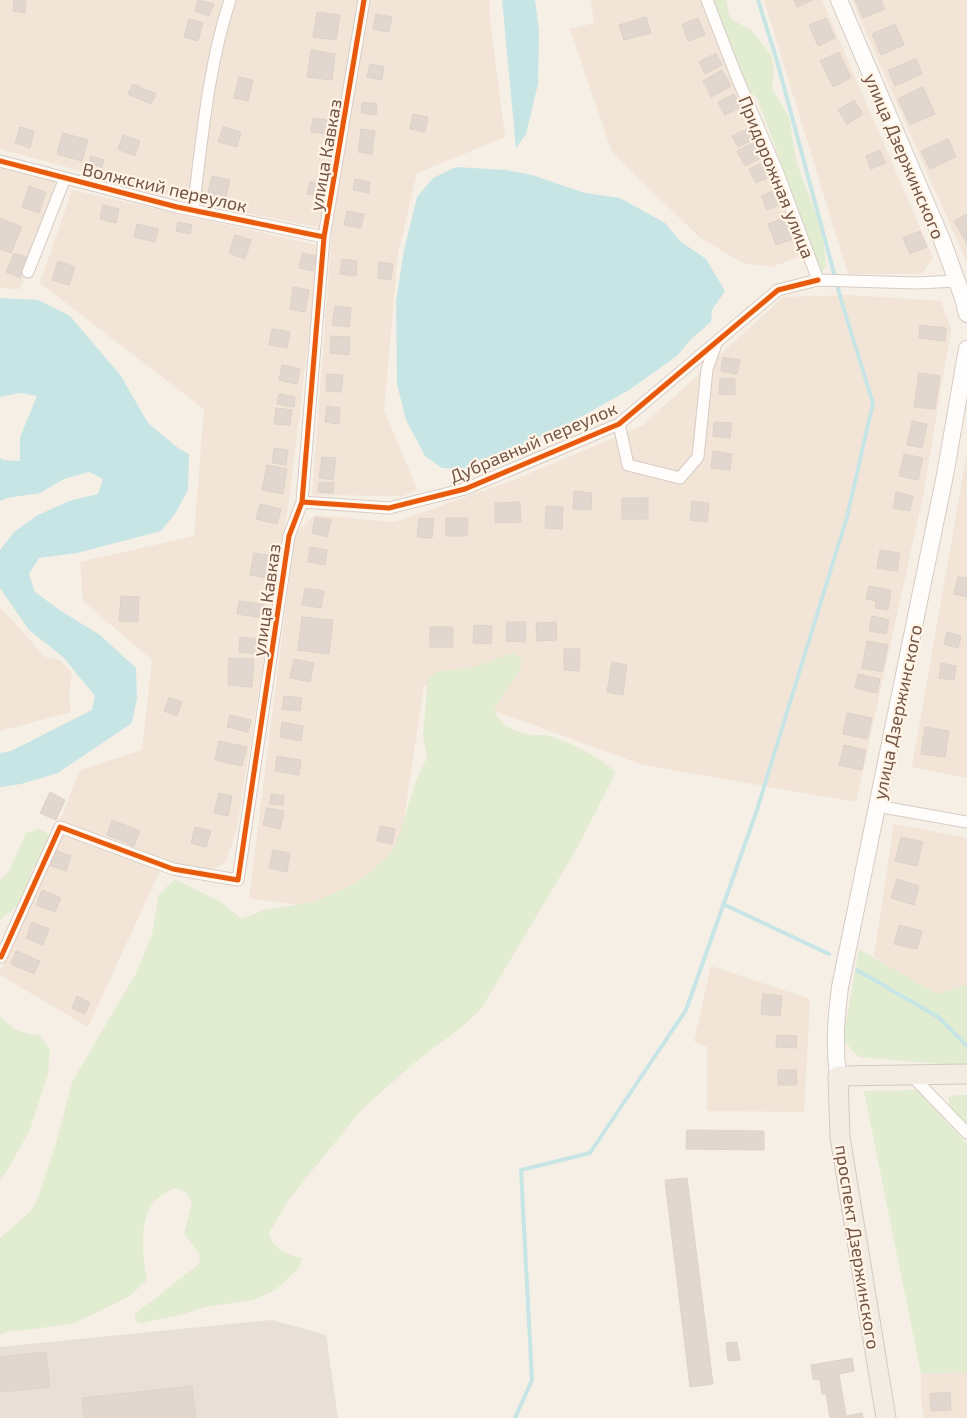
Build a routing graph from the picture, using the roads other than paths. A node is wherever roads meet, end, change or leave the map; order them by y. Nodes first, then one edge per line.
1 (230, 0) edge
2 (364, 0) edge
3 (707, 0) edge
4 (838, 0) edge
5 (0, 161) edge
6 (65, 178) junction
7 (193, 210) junction
8 (324, 237) junction
9 (28, 272) dead end
10 (818, 280) junction
11 (957, 281) junction
12 (965, 298) edge
13 (967, 314) edge
14 (716, 343) junction
15 (967, 349) edge
16 (620, 424) junction
17 (302, 502) junction
18 (877, 806) junction
19 (967, 822) edge
20 (0, 957) edge
21 (911, 1074) junction
22 (967, 1074) edge
23 (838, 1076) junction
24 (967, 1133) edge
25 (886, 1418) edge

1 - 7 street, Волжский переулок
2 - 8 street, улица Кавказ
3 - 10 street, Придорожная улица
4 - 11 main road, улица Дзержинского
5 - 6 street, Волжский переулок
6 - 7 street, Волжский переулок
6 - 9 street
7 - 8 street, Волжский переулок
8 - 17 street, улица Кавказ
10 - 11 street, Придорожная улица
10 - 14 street, Дубравный переулок
11 - 12 main road, улица Дзержинского
12 - 13 main road, улица Дзержинского
14 - 16 street, Дубравный переулок
14 - 16 street
15 - 18 main road, улица Дзержинского
16 - 17 street, Дубравный переулок
17 - 20 street, улица Кавказ
18 - 19 street
18 - 23 main road, улица Дзержинского
21 - 22 main road
21 - 23 main road
21 - 24 street
23 - 25 main road, проспект Дзержинского

